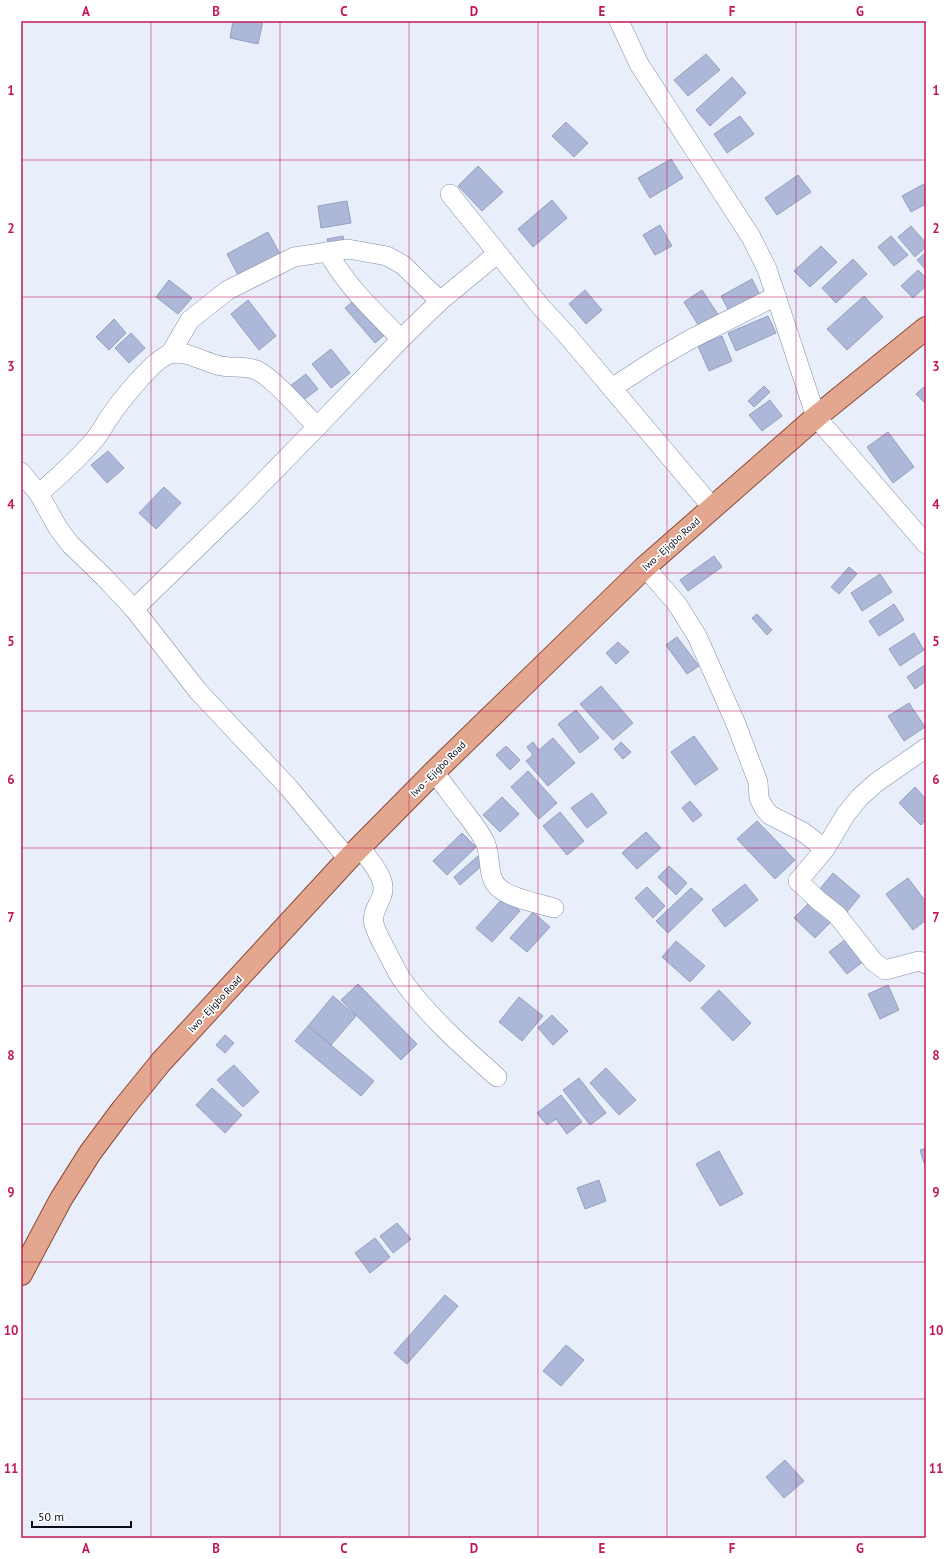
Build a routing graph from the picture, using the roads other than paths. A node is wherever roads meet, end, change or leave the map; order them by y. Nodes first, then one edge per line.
1 (619, 21) edge
2 (450, 194) dead end
3 (328, 252) junction
4 (497, 254) junction
5 (776, 296) junction
6 (440, 301) junction
7 (926, 328) edge
8 (401, 339) junction
9 (170, 354) junction
10 (612, 388) junction
11 (816, 417) junction
12 (317, 427) junction
13 (21, 472) edge
14 (39, 494) junction
15 (712, 507) junction
16 (926, 544) edge
17 (645, 567) junction
18 (134, 609) junction
19 (926, 748) edge
20 (434, 772) junction
21 (825, 849) junction
22 (354, 853) junction
23 (554, 908) dead end
24 (926, 964) edge
25 (497, 1077) dead end
26 (21, 1274) edge

1 - 5 street
2 - 4 street
3 - 6 street
3 - 8 street
3 - 9 street
4 - 6 street
4 - 10 street
5 - 10 street
5 - 11 street
6 - 8 street
7 - 11 main road, Iwo - Ejigbo Road
8 - 12 street
9 - 12 street
9 - 14 street
10 - 15 street
11 - 15 main road, Iwo - Ejigbo Road
11 - 16 street
12 - 18 street
13 - 14 street
14 - 18 street
15 - 17 main road, Iwo - Ejigbo Road
17 - 20 main road, Iwo - Ejigbo Road
17 - 21 street
18 - 22 street
19 - 21 street
20 - 22 main road, Iwo - Ejigbo Road
20 - 23 street
21 - 24 street
22 - 25 street
22 - 26 main road, Iwo - Ejigbo Road

